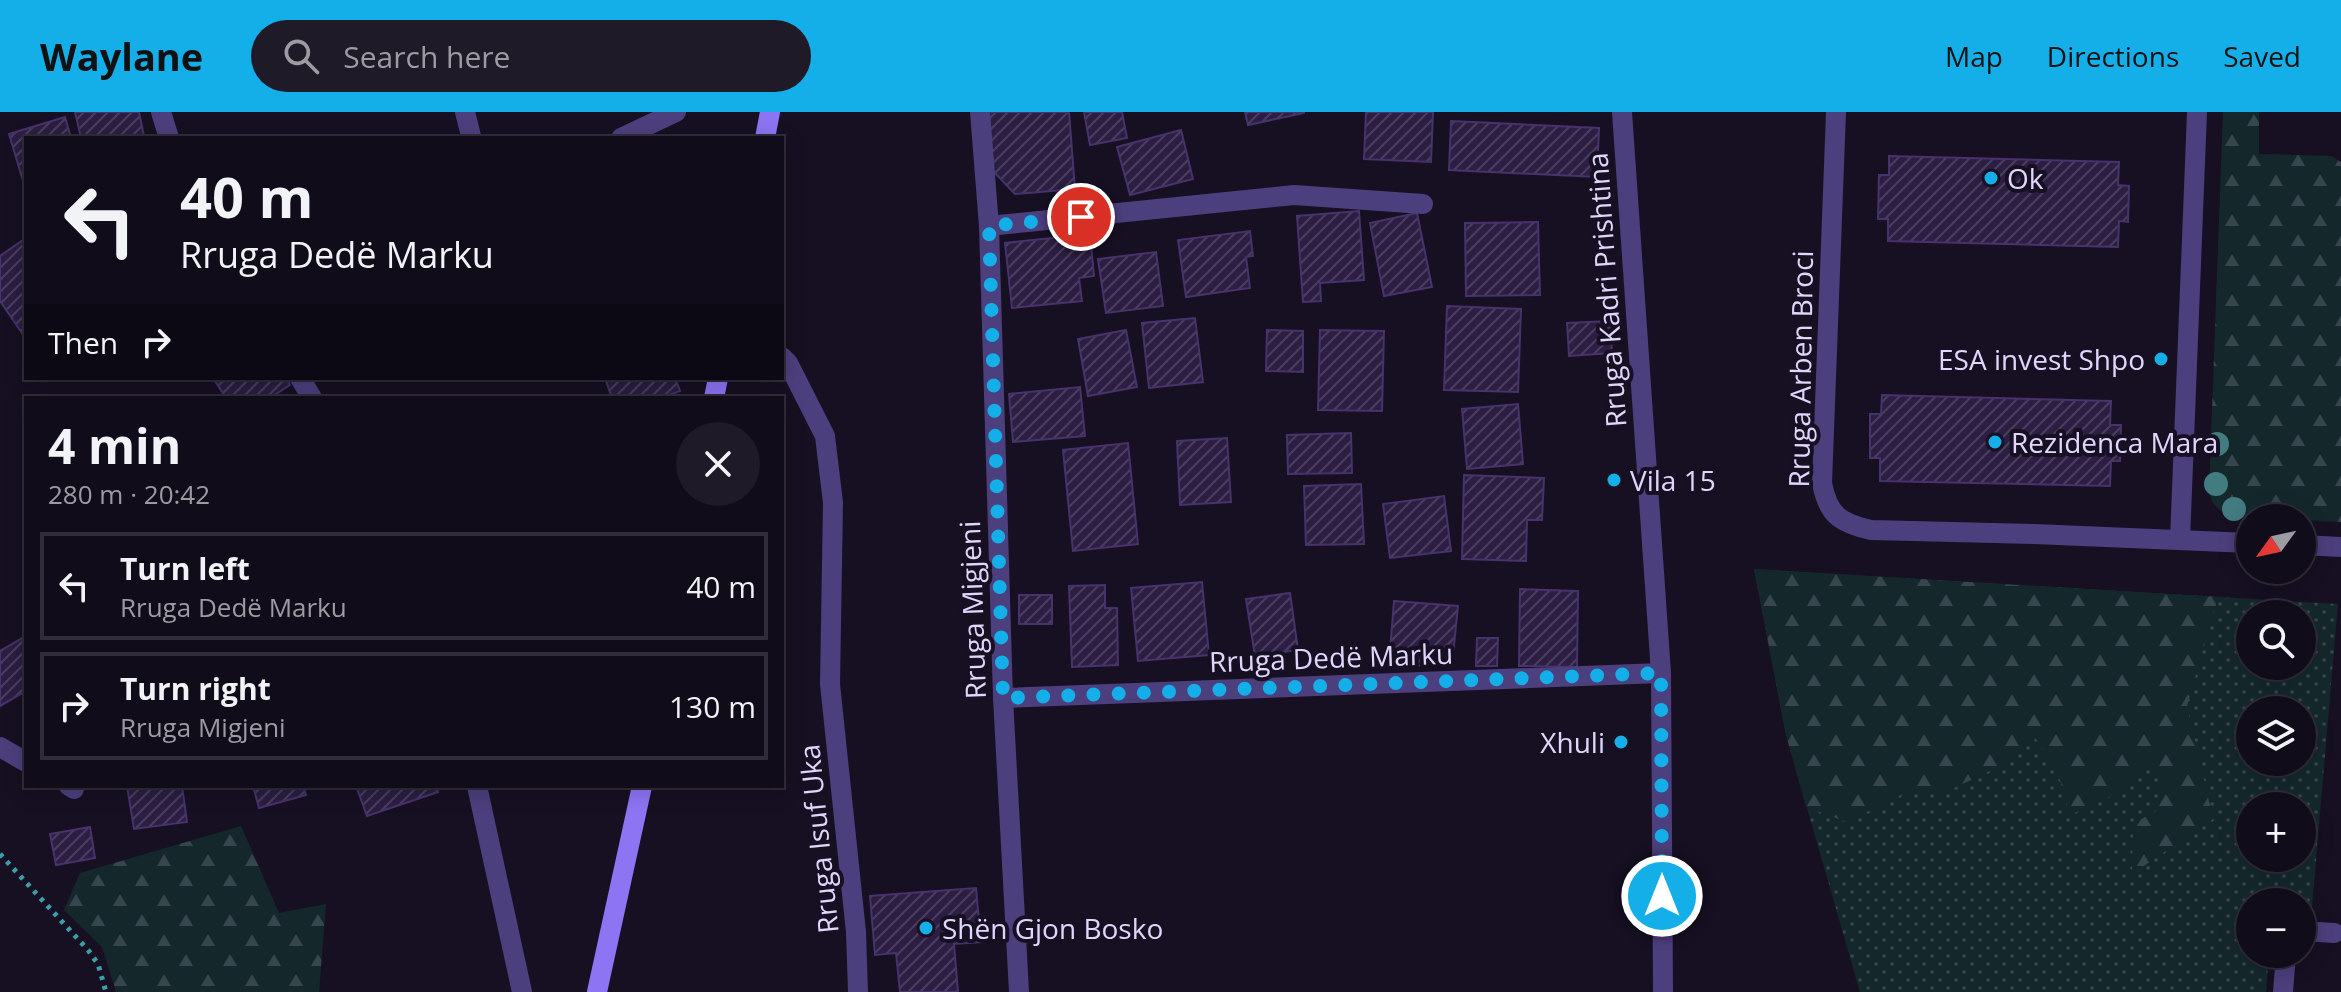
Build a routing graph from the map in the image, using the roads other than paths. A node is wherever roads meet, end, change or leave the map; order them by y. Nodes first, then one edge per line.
1 (161, 112) edge
2 (465, 112) edge
3 (676, 112) edge
4 (770, 112) edge
5 (980, 112) edge
6 (1622, 112) edge
7 (1836, 112) edge
8 (2197, 112) edge
9 (168, 136) edge
10 (471, 136) dead end
11 (625, 136) edge
12 (765, 136) edge
13 (1423, 204) dead end
14 (989, 226) junction
15 (784, 359) edge
16 (2180, 540) junction
17 (2236, 542) edge
18 (2316, 546) edge
19 (2341, 547) edge
20 (1661, 673) junction
21 (1003, 698) junction
22 (0, 747) edge
23 (24, 761) edge
24 (477, 788) edge
25 (642, 788) edge
26 (2316, 932) edge
27 (2334, 933) dead end
28 (2285, 968) edge
29 (522, 992) edge
30 (597, 992) edge
31 (858, 992) edge
32 (1019, 992) edge
33 (1663, 992) edge
34 (2283, 992) edge

1 - 9 street
2 - 10 street
3 - 11 street
4 - 12 main road
5 - 14 street, Rruga Migjeni
6 - 20 street, Rruga Kadri Prishtina
7 - 16 street, Rruga Arben Broci
8 - 16 street
13 - 14 street
14 - 21 street, Rruga Migjeni
15 - 31 street, Rruga Isuf Uka
16 - 17 street, Rruga Arben Broci
18 - 19 street
20 - 21 street, Rruga Dedë Marku
20 - 33 street, Rruga Kadri Prishtina
21 - 32 street, Rruga Migjeni
22 - 23 street
24 - 29 street
25 - 30 main road
26 - 27 street
28 - 34 street

